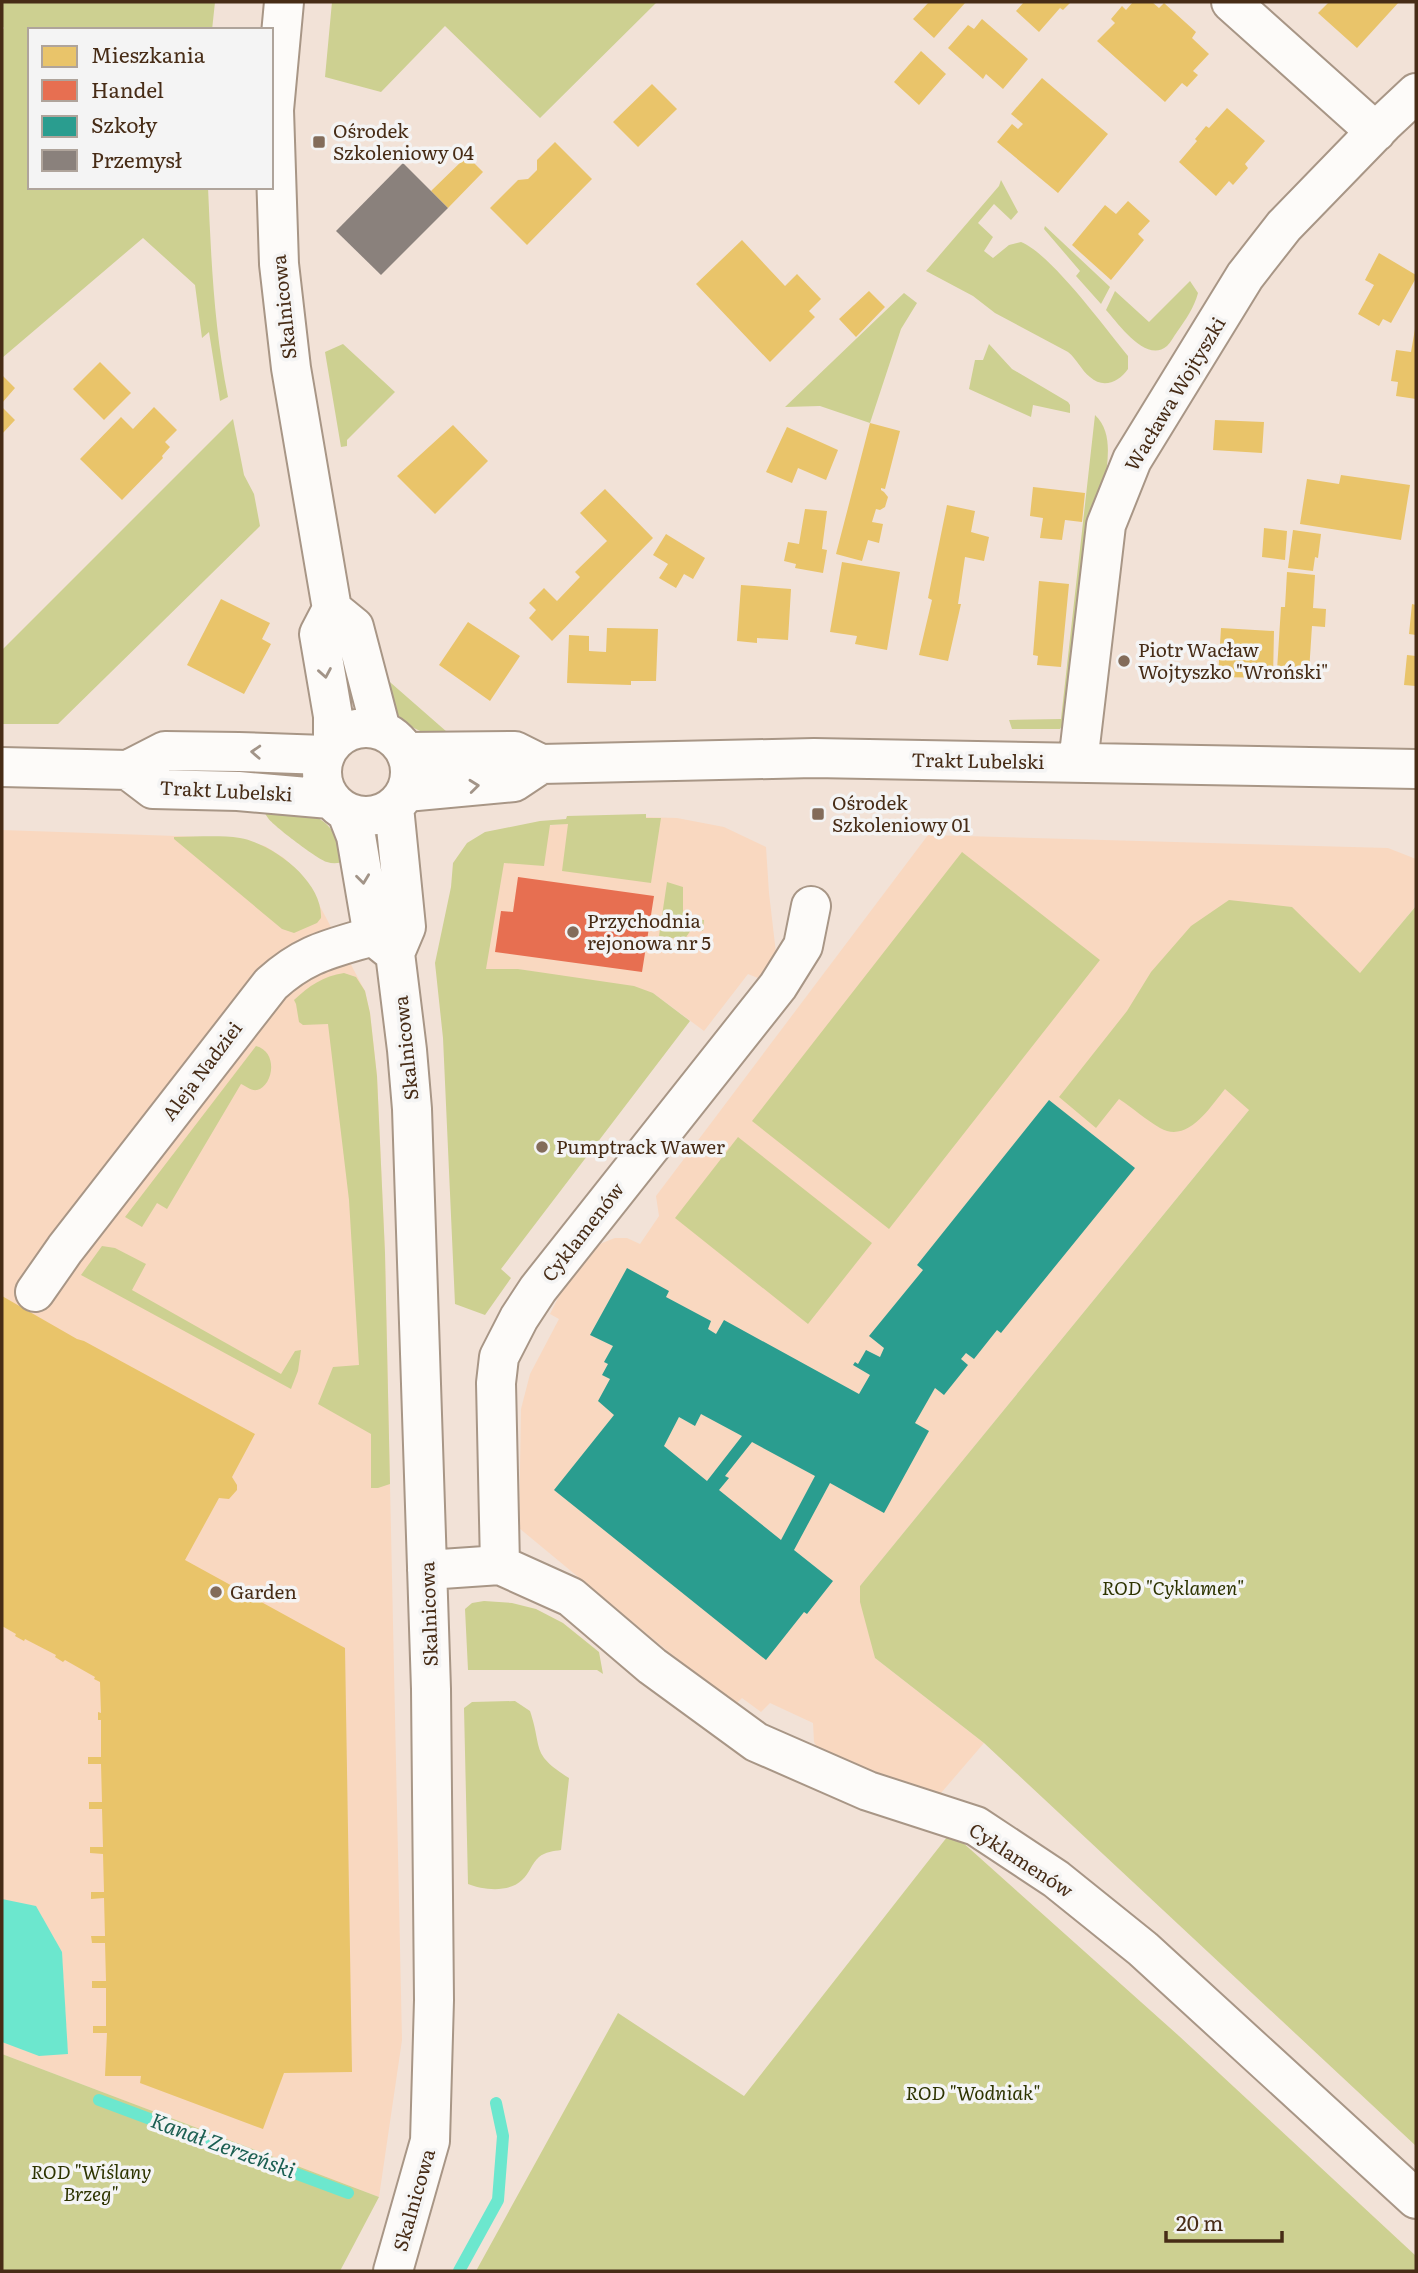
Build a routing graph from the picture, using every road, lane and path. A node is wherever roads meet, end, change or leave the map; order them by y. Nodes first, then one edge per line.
1 (284, 2) edge
2 (1231, 2) edge
3 (1416, 93) edge
4 (1376, 132) junction
5 (332, 609) junction
6 (394, 741) junction
7 (329, 749) junction
8 (1079, 763) junction
9 (541, 764) junction
10 (2, 767) edge
11 (1416, 769) edge
12 (128, 770) junction
13 (400, 799) junction
14 (339, 806) junction
15 (811, 906) dead end
16 (384, 945) junction
17 (35, 1292) dead end
18 (500, 1565) junction
19 (428, 1570) junction
20 (1416, 2199) edge
21 (393, 2271) edge

1 - 5 street, Skalnicowa
2 - 4 street
3 - 4 street, Wacława Wojtyszki
4 - 8 street, Wacława Wojtyszki
5 - 6 street
5 -> 7 street
6 - 7 street
6 - 9 street, Trakt Lubelski
6 - 13 street
7 -> 12 street, Trakt Lubelski
7 - 14 street
8 - 9 street, Trakt Lubelski
8 - 11 street, Trakt Lubelski
13 -> 9 street
10 - 12 street, Trakt Lubelski
12 - 14 street, Trakt Lubelski
13 - 14 street
13 - 16 street, Skalnicowa
14 -> 16 street, Skalnicowa
15 - 18 street, Cyklamenów
16 - 17 street, Aleja Nadziei
16 - 19 street, Skalnicowa
18 - 19 street, Cyklamenów
18 - 20 street, Cyklamenów
19 - 21 street, Skalnicowa

